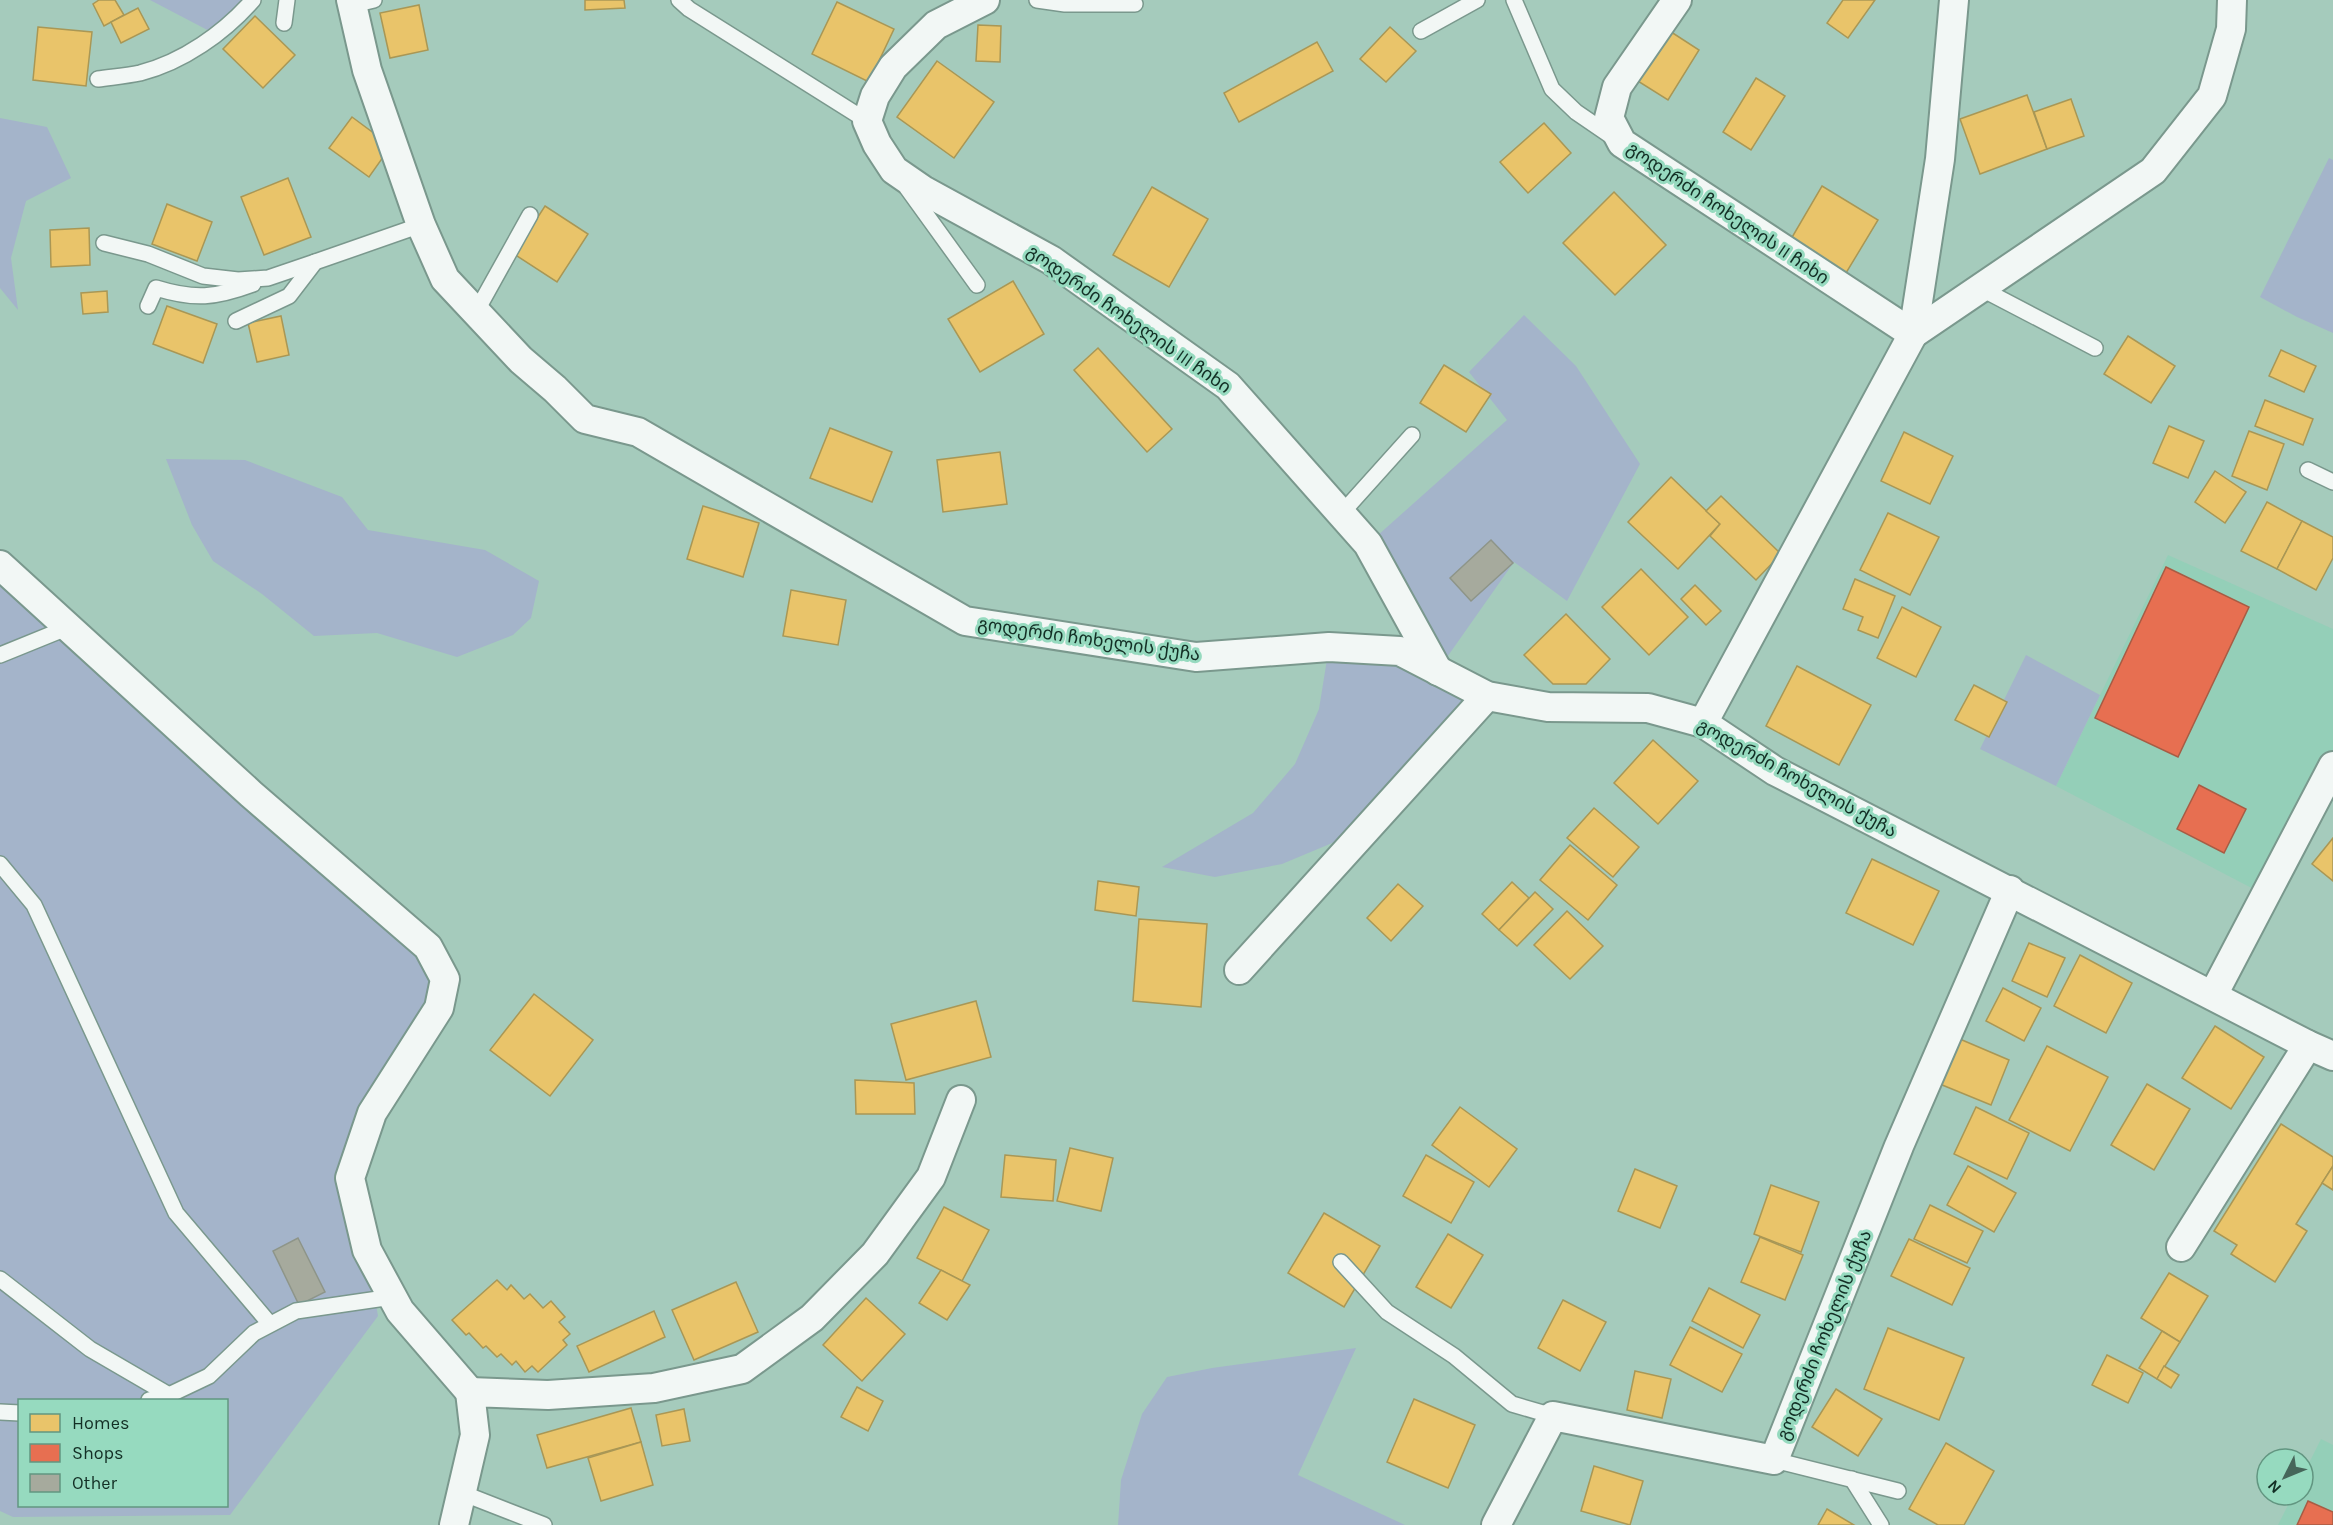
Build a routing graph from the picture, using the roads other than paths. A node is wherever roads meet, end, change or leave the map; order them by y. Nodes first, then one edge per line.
1 (253, 0) edge
2 (287, 0) edge
3 (679, 0) edge
4 (985, 0) edge
5 (1036, 0) edge
6 (1477, 0) edge
7 (1514, 0) edge
8 (1677, 0) edge
9 (1954, 0) edge
10 (2232, 0) edge
11 (360, 2) edge
12 (1135, 4) dead end
13 (284, 23) dead end
14 (1421, 31) dead end
15 (98, 79) dead end
16 (867, 121) junction
17 (1622, 143) junction
18 (894, 170) junction
19 (530, 215) dead end
20 (421, 225) junction
21 (104, 243) dead end
22 (315, 262) junction
23 (268, 279) junction
24 (977, 285) dead end
25 (1980, 288) junction
26 (148, 306) dead end
27 (476, 312) junction
28 (236, 321) dead end
29 (1912, 334) junction
30 (2095, 348) dead end
31 (1412, 435) dead end
32 (2308, 470) dead end
33 (2333, 482) edge
34 (1341, 514) junction
35 (0, 565) edge
36 (69, 627) junction
37 (0, 655) edge
38 (1438, 671) junction
39 (1487, 696) junction
40 (1703, 723) junction
41 (2333, 766) edge
42 (0, 864) edge
43 (2010, 890) junction
44 (1239, 970) dead end
45 (2213, 995) junction
46 (2321, 1050) edge
47 (960, 1100) dead end
48 (2181, 1247) dead end
49 (1341, 1262) dead end
50 (0, 1279) edge
51 (392, 1297) junction
52 (270, 1324) junction
53 (470, 1392) junction
54 (169, 1395) junction
55 (155, 1399) edge
56 (0, 1412) edge
57 (18, 1413) edge
58 (1553, 1416) junction
59 (1774, 1460) junction
60 (1852, 1479) junction
61 (1898, 1491) dead end
62 (462, 1493) junction
63 (454, 1525) edge
64 (544, 1525) edge
65 (1496, 1525) edge
66 (1881, 1525) edge

1 - 15 lane
2 - 13 lane
3 - 16 lane
4 - 16 street
5 - 12 lane
6 - 14 lane
7 - 17 lane
8 - 17 street, გოდერძი ჩოხელის II ჩიხი
9 - 29 street
10 - 25 street
11 - 20 street, გოდერძი ჩოხელის ქუჩა
16 - 18 street, გოდერძი ჩოხელის III ჩიხი
17 - 29 street, გოდერძი ჩოხელის II ჩიხი
18 - 24 lane
18 - 34 street, გოდერძი ჩოხელის III ჩიხი
19 - 27 lane
20 - 22 lane
20 - 27 street, გოდერძი ჩოხელის ქუჩა
21 - 23 lane
22 - 23 lane
22 - 28 lane
23 - 26 lane
25 - 29 street
25 - 30 lane
27 - 38 street, გოდერძი ჩოხელის ქუჩა
29 - 40 street
31 - 34 lane
32 - 33 lane
34 - 38 street, გოდერძი ჩოხელის III ჩიხი
35 - 36 street
36 - 37 lane
36 - 51 street
38 - 39 street, გოდერძი ჩოხელის ქუჩა
39 - 40 street, გოდერძი ჩოხელის ქუჩა
39 - 44 street
40 - 43 street, გოდერძი ჩოხელის ქუჩა
41 - 45 street
42 - 52 lane
43 - 45 street, გოდერძი ჩოხელის ქუჩა
43 - 59 street, გოდერძი ჩოხელის ქუჩა
45 - 46 street, გოდერძი ჩოხელის ქუჩა
46 - 48 street
47 - 53 street
49 - 58 lane
50 - 54 lane
51 - 52 lane
51 - 53 street
52 - 54 lane
53 - 62 street
54 - 55 lane
56 - 57 lane
58 - 59 street, გოდერძი ჩოხელის ქუჩა
58 - 65 street
59 - 60 lane
60 - 61 lane
60 - 66 lane
62 - 63 street
62 - 64 lane

